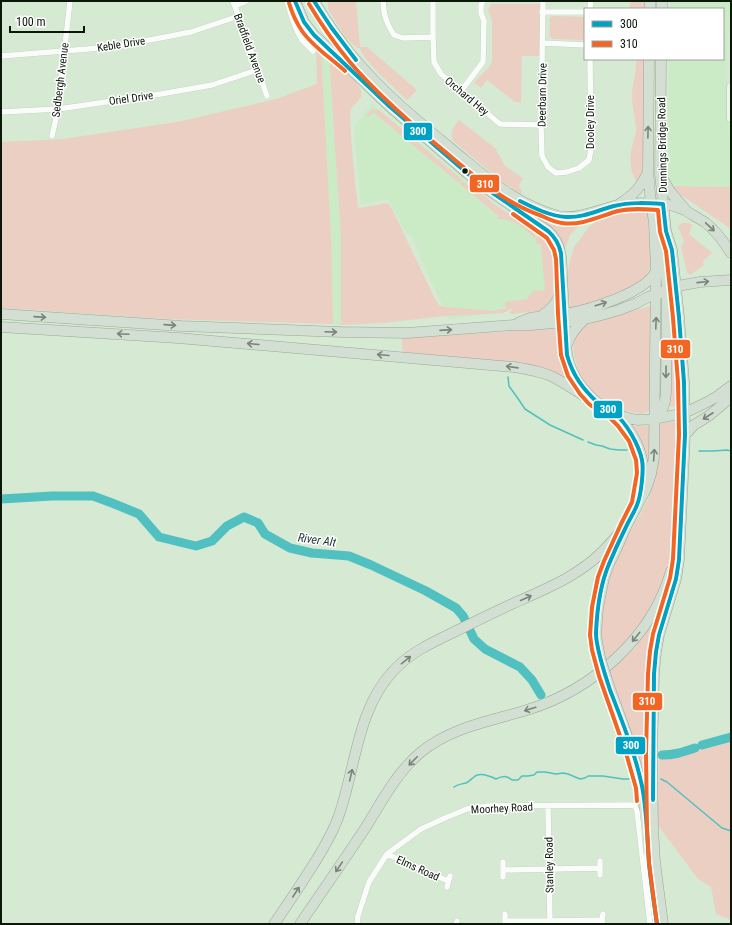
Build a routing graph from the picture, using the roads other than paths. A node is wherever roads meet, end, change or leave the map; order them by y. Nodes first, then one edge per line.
1 (70, 1) edge
2 (246, 1) edge
3 (287, 1) edge
4 (295, 1) edge
5 (314, 1) edge
6 (383, 1) edge
7 (434, 1) edge
8 (483, 1) edge
9 (543, 1) edge
10 (234, 3) edge
11 (542, 12) junction
12 (584, 12) edge
13 (239, 16) junction
14 (433, 37) junction
15 (543, 43) junction
16 (584, 45) edge
17 (64, 51) junction
18 (313, 51) dead end
19 (1, 56) edge
20 (590, 60) edge
21 (649, 60) edge
22 (661, 60) edge
23 (257, 70) junction
24 (731, 87) edge
25 (461, 91) junction
26 (268, 96) dead end
27 (58, 109) junction
28 (1, 112) edge
29 (731, 118) edge
30 (541, 125) junction
31 (52, 136) dead end
32 (648, 171) junction
33 (567, 172) joint
34 (660, 174) junction
35 (651, 204) junction
36 (663, 204) junction
37 (615, 206) junction
38 (688, 212) junction
39 (731, 253) edge
40 (656, 268) junction
41 (731, 280) edge
42 (562, 286) junction
43 (672, 289) junction
44 (656, 299) junction
45 (667, 306) junction
46 (1, 314) edge
47 (539, 317) junction
48 (679, 317) junction
49 (564, 318) junction
50 (585, 319) junction
51 (514, 325) junction
52 (1, 327) edge
53 (566, 346) junction
54 (731, 386) edge
55 (731, 397) edge
56 (600, 405) junction
57 (659, 406) junction
58 (684, 412) junction
59 (614, 413) junction
60 (654, 418) junction
61 (685, 435) junction
62 (638, 504) junction
63 (626, 527) junction
64 (680, 545) junction
65 (548, 806) junction
66 (387, 854) junction
67 (503, 862) dead end
68 (549, 869) junction
69 (504, 870) junction
70 (600, 875) dead end
71 (503, 878) dead end
72 (448, 881) dead end
73 (505, 914) dead end
74 (603, 914) dead end
75 (505, 922) edge
76 (602, 922) edge
77 (550, 923) edge
78 (274, 924) edge
79 (300, 924) edge
80 (357, 924) edge
81 (650, 924) edge
82 (657, 924) edge
83 (663, 924) edge

1 - 17 street, Sedbergh Avenue
2 - 10 street
3 - 18 street
4 - 42 highway
5 - 37 highway
6 - 14 street
7 - 14 street, Orchard Hey
8 - 25 street
9 - 11 street, Deerbarn Drive
10 - 13 street, Bradfield Avenue
11 - 12 street
11 - 15 street, Deerbarn Drive
13 - 17 street, Keble Drive
13 - 23 street, Bradfield Avenue
14 - 25 street, Orchard Hey
15 - 16 street
15 - 30 street, Deerbarn Drive
17 - 19 street, Keble Drive
17 - 27 street, Sedbergh Avenue
20 - 33 street, Dooley Drive
32 -> 21 highway, Dunnings Bridge Road
22 - 34 highway, Dunnings Bridge Road
23 - 26 street, Bradfield Avenue
23 - 27 street, Oriel Drive
24 - 29 main road
25 - 30 street, Orchard Hey
27 - 28 street, Oriel Drive
27 - 31 street, Sedbergh Avenue
30 - 33 street, Deerbarn Drive
32 - 35 highway, Dunnings Bridge Road
32 - 37 highway
34 - 36 highway, Dunnings Bridge Road
34 - 38 highway
35 - 36 highway
35 - 37 highway
35 - 40 highway, Dunnings Bridge Road
36 - 38 highway
36 - 43 highway, Dunnings Bridge Road
38 -> 39 highway
40 - 44 highway, Dunnings Bridge Road
49 -> 40 highway
43 -> 41 highway
42 - 47 highway
42 - 49 highway
43 - 44 highway
43 - 45 highway
43 - 48 highway
44 - 45 highway
44 - 50 highway
57 -> 44 highway, Dunnings Bridge Road
45 - 48 highway
45 -> 57 highway
46 -> 51 highway
47 - 49 highway
47 - 51 highway
48 - 58 highway
49 - 50 highway
49 - 51 highway
49 - 53 highway
50 - 53 highway
56 -> 52 highway
53 - 56 highway
54 - 58 highway
55 -> 61 highway
56 - 59 highway
57 - 58 highway
57 - 60 highway
58 - 60 highway
58 - 61 highway
59 - 60 highway
59 - 62 highway
62 -> 60 highway
61 - 64 highway
62 - 63 highway
78 -> 63 highway
63 - 82 highway, bridge
64 -> 79 highway
64 - 83 highway
65 - 66 street, Moorhey Road
65 - 68 street, Stanley Road
65 - 81 street, Moorhey Road
66 - 72 street, Elms Road
66 - 80 street, Moorhey Road
67 - 69 street
68 - 69 street
68 - 70 street
68 - 77 street, Stanley Road
69 - 71 street
73 - 75 street
74 - 76 street
75 - 77 street
76 - 77 street

